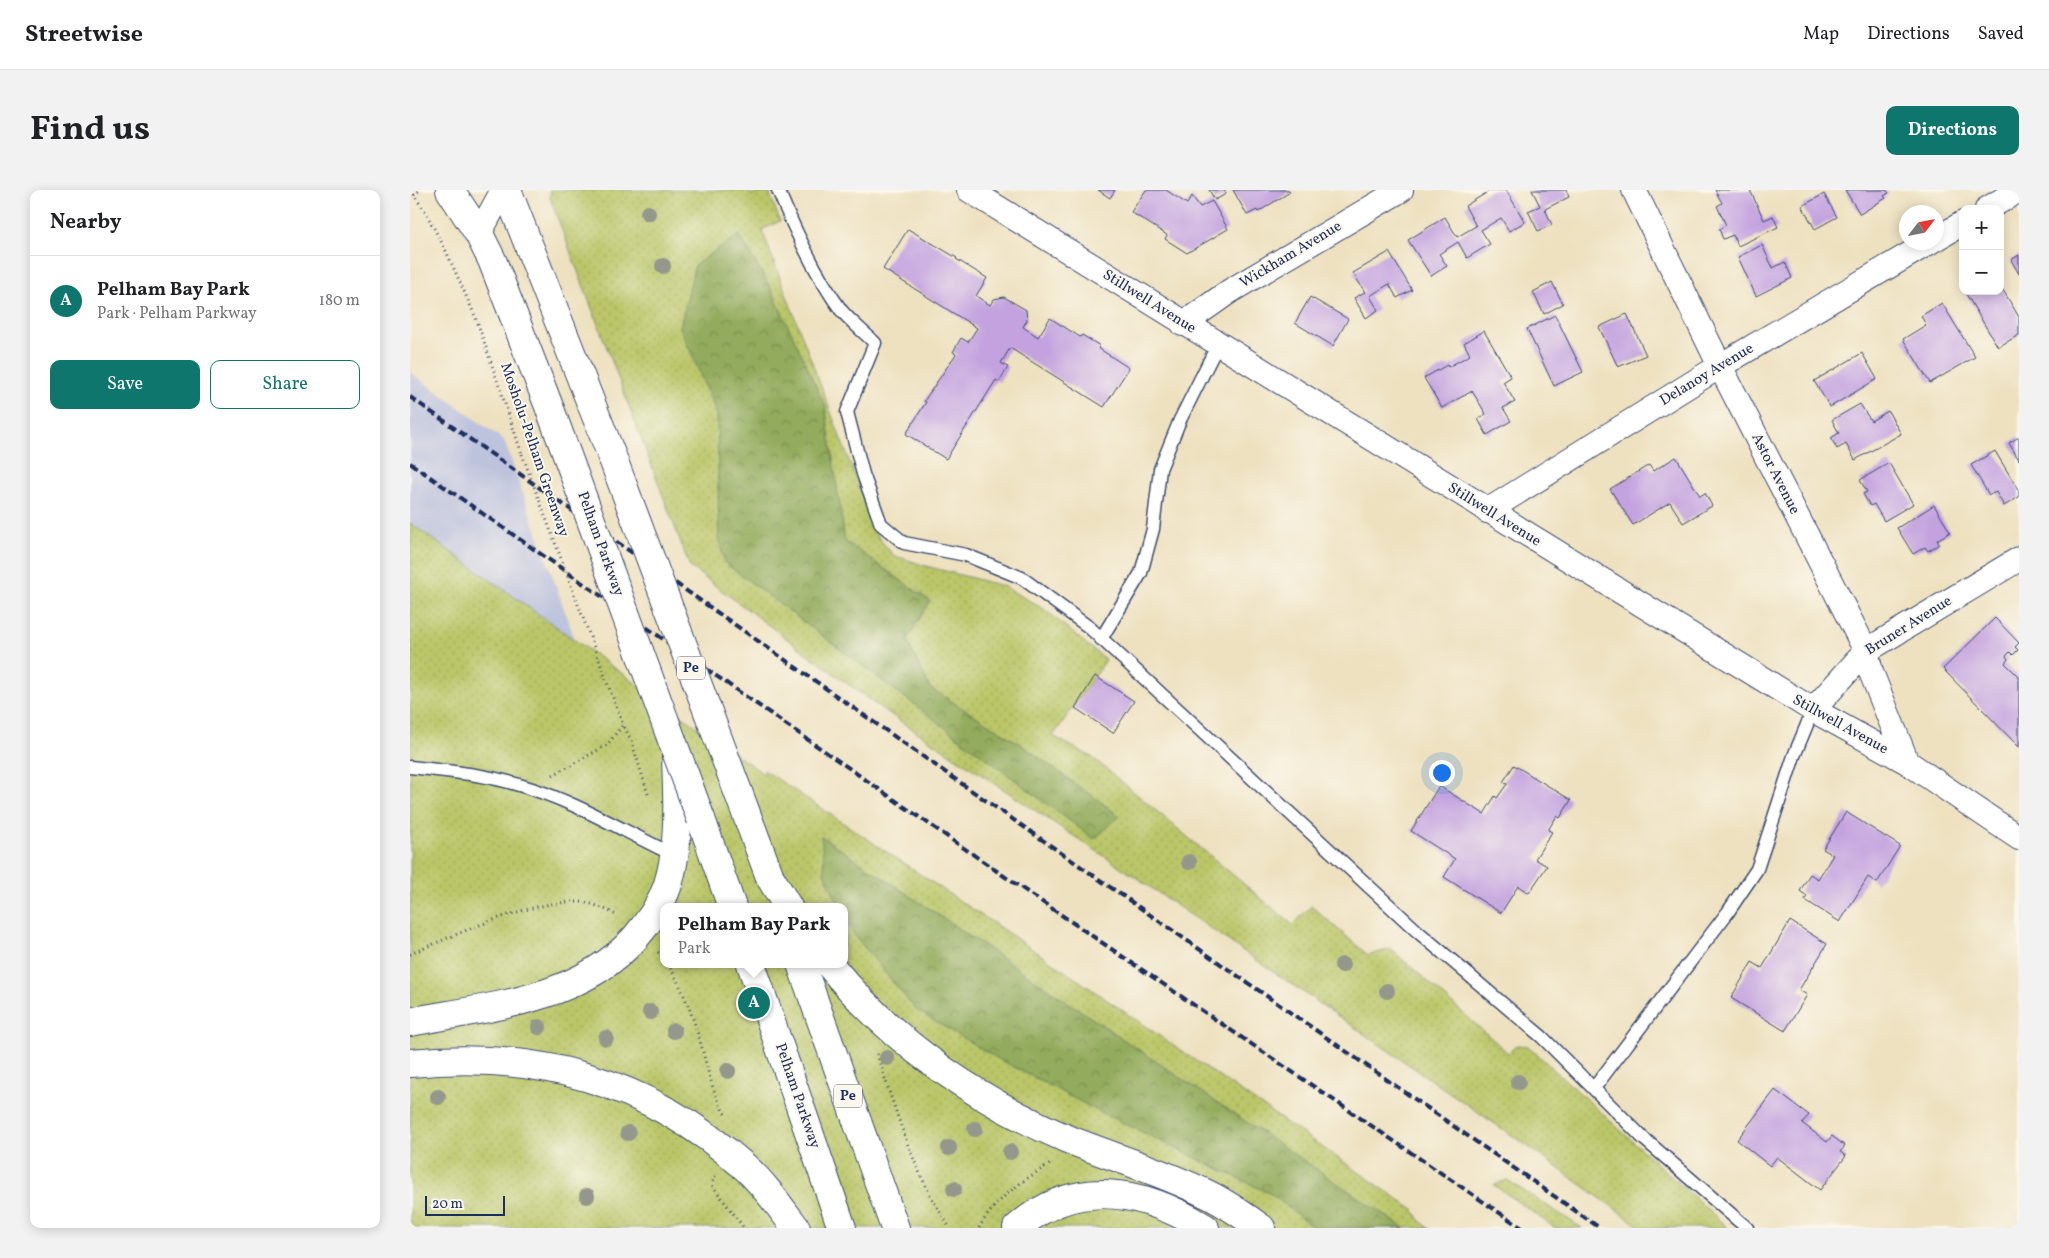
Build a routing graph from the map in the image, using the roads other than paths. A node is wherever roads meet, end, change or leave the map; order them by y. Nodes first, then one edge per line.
1 (450, 190) edge
2 (503, 190) edge
3 (507, 190) edge
4 (778, 190) edge
5 (970, 190) edge
6 (1401, 190) edge
7 (1634, 190) edge
8 (2019, 190) edge
9 (1994, 205) edge
10 (1959, 225) edge
11 (479, 234) junction
12 (1944, 234) edge
13 (1916, 250) edge
14 (1183, 324) junction
15 (1218, 344) junction
16 (1720, 366) junction
17 (1487, 511) junction
18 (2019, 559) edge
19 (1101, 639) junction
20 (1866, 650) junction
21 (1813, 710) junction
22 (676, 750) junction
23 (1907, 762) junction
24 (410, 766) edge
25 (2019, 838) edge
26 (676, 843) junction
27 (770, 877) junction
28 (731, 903) edge
29 (780, 903) edge
30 (786, 903) edge
31 (752, 968) edge
32 (802, 968) edge
33 (831, 968) edge
34 (410, 1022) edge
35 (410, 1063) edge
36 (1594, 1088) junction
37 (796, 1228) edge
38 (842, 1228) edge
39 (896, 1228) edge
40 (1017, 1228) edge
41 (1205, 1228) edge
42 (1262, 1228) edge
43 (1746, 1228) edge

1 - 11 main road, Pelham Parkway
2 - 11 street
3 - 27 main road, Pe, bridge
4 - 19 lane
5 - 14 street, Stillwell Avenue
6 - 14 street, Wickham Avenue
7 - 16 street, Astor Avenue
8 - 9 street
10 - 12 street
11 - 22 main road, Pelham Parkway, bridge
13 - 16 street, Delanoy Avenue
14 - 15 street, Stillwell Avenue
15 - 17 street, Stillwell Avenue
15 - 19 lane
16 - 17 street, Delanoy Avenue
16 - 20 street, Astor Avenue
17 - 21 street, Stillwell Avenue
18 - 20 street, Bruner Avenue
19 - 36 lane
20 - 21 street, Bruner Avenue
20 - 23 street, Astor Avenue
21 - 23 street, Stillwell Avenue
21 - 36 lane
22 - 26 main road
22 - 28 main road, Pelham Parkway, bridge
23 - 25 street, Stillwell Avenue
24 - 26 lane
26 - 34 main road
27 - 29 main road, Pe
27 - 30 main road
31 - 38 main road, Pelham Parkway
32 - 39 main road, Pe
33 - 42 main road
35 - 37 main road
36 - 43 lane
40 - 41 main road

